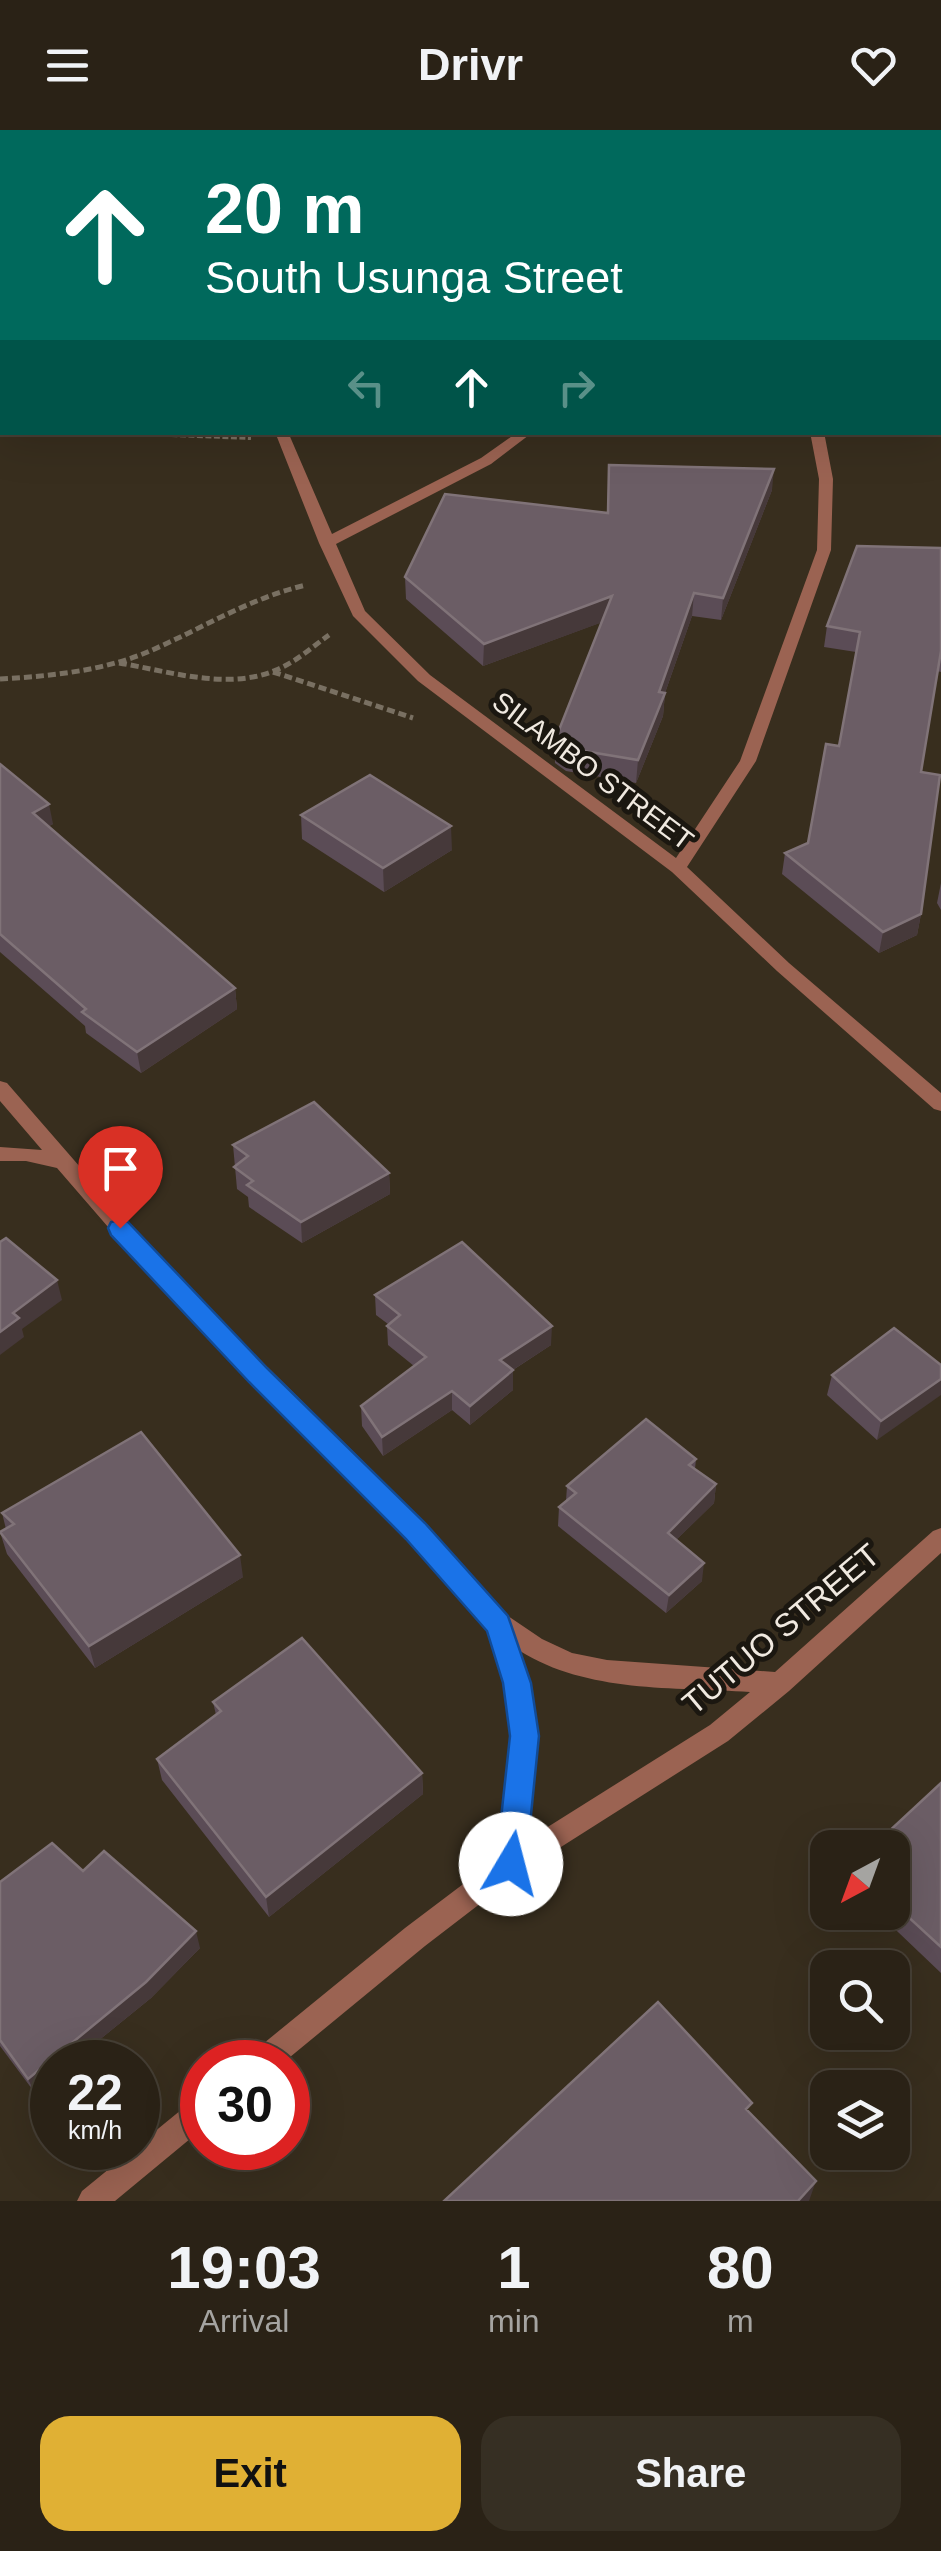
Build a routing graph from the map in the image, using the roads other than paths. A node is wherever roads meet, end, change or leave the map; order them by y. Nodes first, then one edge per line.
1 (282, 435) edge
2 (524, 435) edge
3 (818, 435) edge
4 (326, 543) junction
5 (678, 868) junction
6 (0, 1088) edge
7 (941, 1104) edge
8 (0, 1154) edge
9 (60, 1161) junction
10 (941, 1538) edge
11 (499, 1624) junction
12 (780, 1683) junction
13 (511, 1864) junction
14 (290, 2040) edge
15 (180, 2130) edge
16 (92, 2201) edge

1 - 4 street, SILAMBO STREET
2 - 4 street
3 - 5 street
4 - 5 street, SILAMBO STREET
5 - 7 street, SILAMBO STREET
6 - 9 street
8 - 9 street
9 - 11 street
10 - 12 street, TUTUO STREET
11 - 12 street
11 - 13 street
12 - 13 street, TUTUO STREET
13 - 14 street, TUTUO STREET
15 - 16 street

